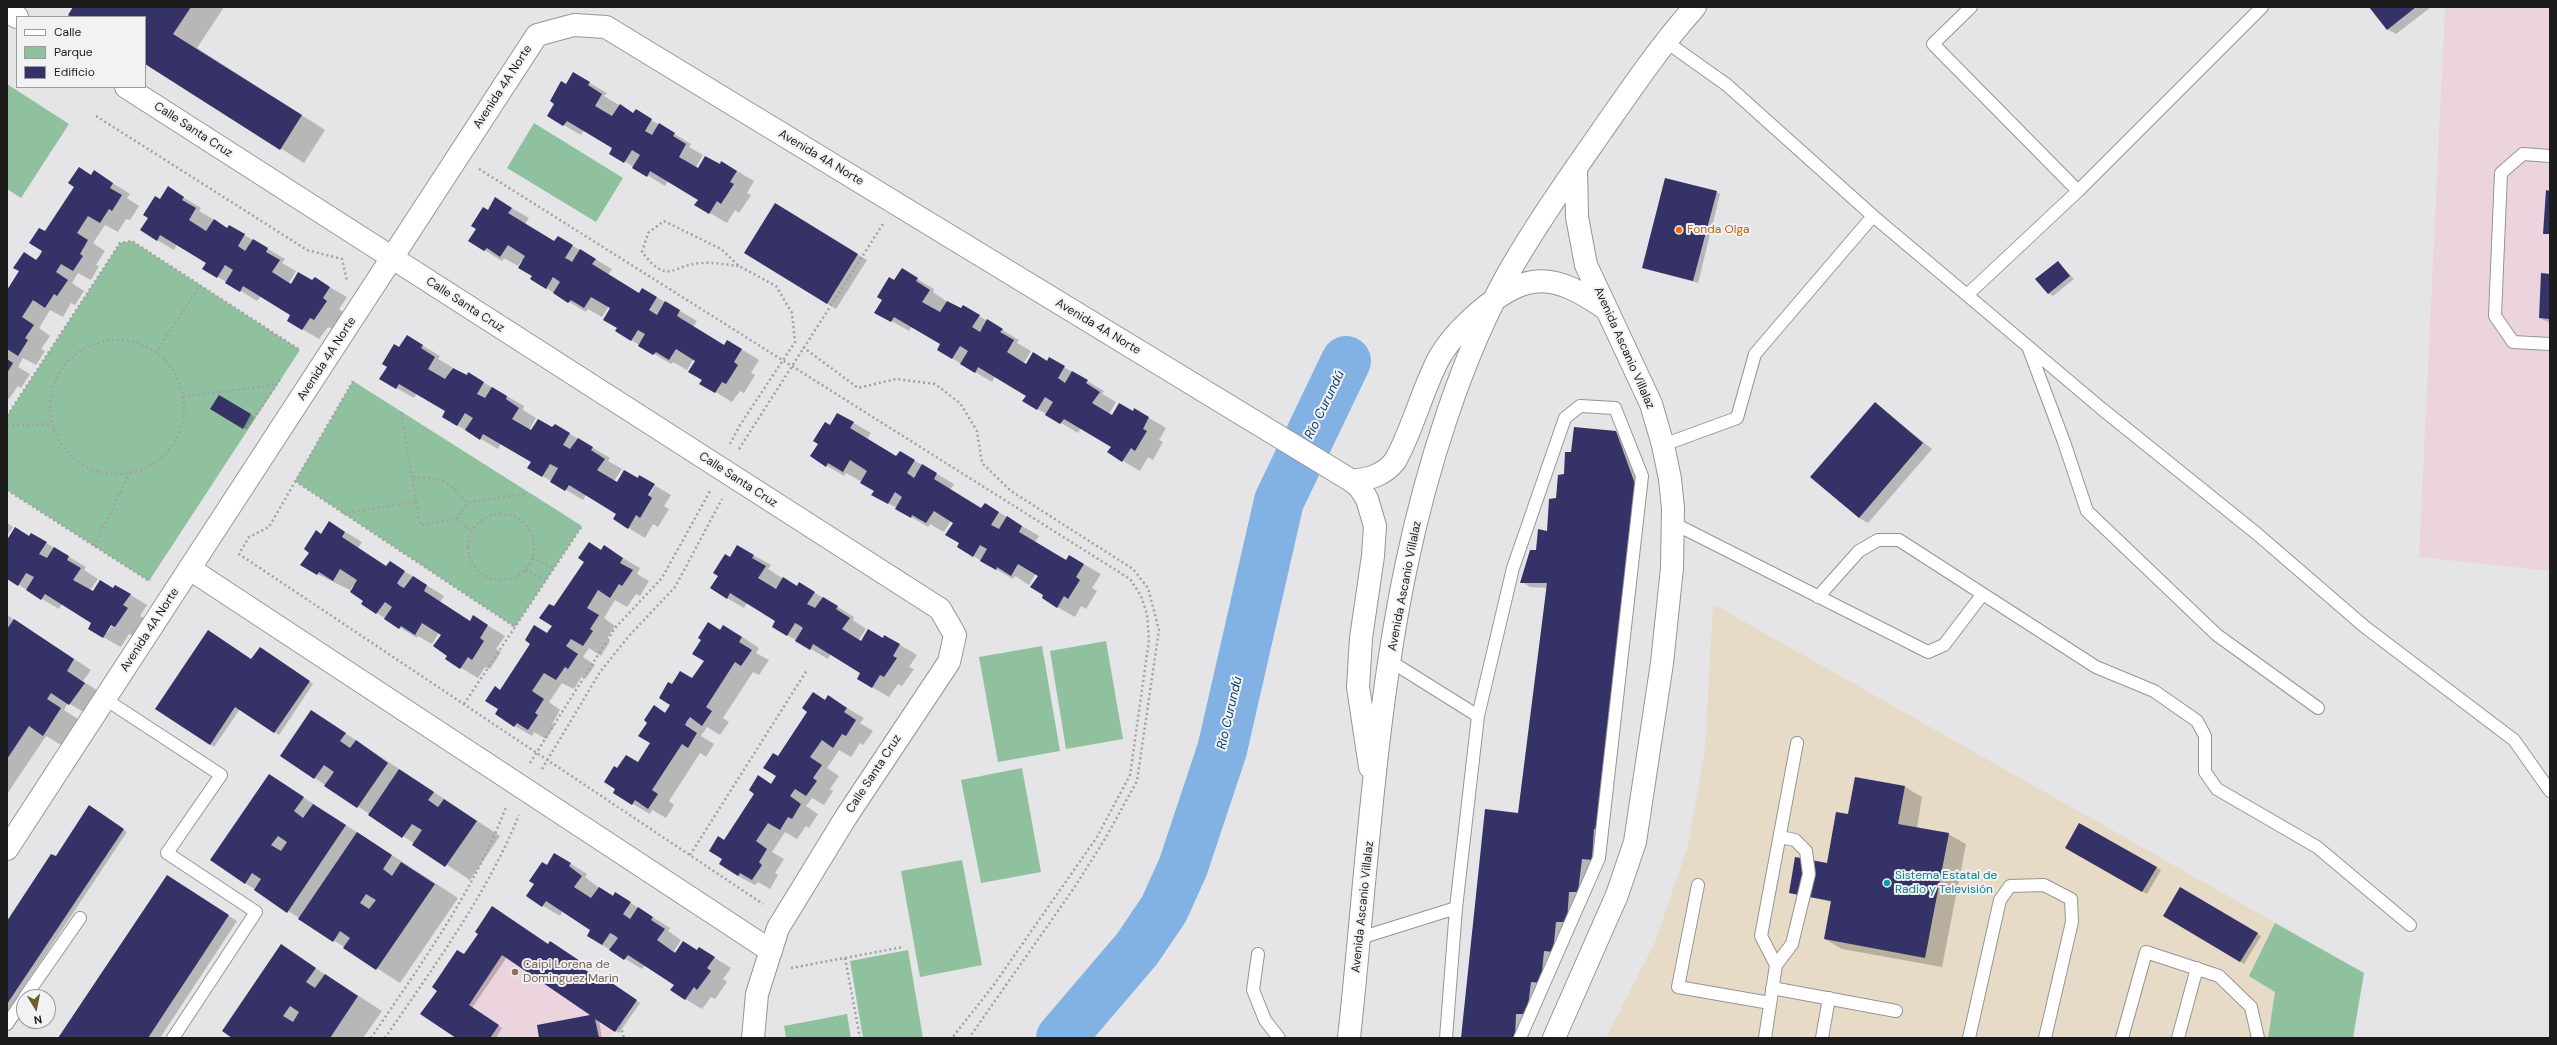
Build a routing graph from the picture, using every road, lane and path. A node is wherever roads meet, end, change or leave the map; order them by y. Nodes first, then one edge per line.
1 (1695, 7) edge
2 (1971, 7) edge
3 (2262, 7) edge
4 (7, 11) edge
5 (16, 16) edge
6 (1665, 41) junction
7 (128, 88) edge
8 (96, 116) dead end
9 (459, 156) junction
10 (2550, 156) edge
11 (1576, 168) junction
12 (2078, 191) junction
13 (897, 204) junction
14 (1873, 216) junction
15 (392, 258) junction
16 (740, 266) junction
17 (200, 285) junction
18 (348, 289) dead end
19 (1967, 295) junction
20 (1496, 298) junction
21 (1606, 309) junction
22 (2550, 344) edge
23 (305, 346) dead end
24 (2028, 346) junction
25 (803, 347) junction
26 (300, 350) junction
27 (156, 353) junction
28 (296, 356) dead end
29 (783, 360) junction
30 (791, 365) junction
31 (284, 373) dead end
32 (353, 381) dead end
33 (276, 385) junction
34 (183, 397) junction
35 (402, 412) dead end
36 (7, 416) edge
37 (51, 424) junction
38 (7, 426) edge
39 (246, 431) dead end
40 (1662, 445) junction
41 (726, 472) junction
42 (130, 473) junction
43 (412, 477) junction
44 (1345, 477) junction
45 (295, 481) junction
46 (7, 490) edge
47 (528, 492) dead end
48 (416, 502) junction
49 (467, 503) junction
50 (343, 513) junction
51 (457, 519) junction
52 (1672, 523) junction
53 (582, 526) dead end
54 (471, 531) junction
55 (94, 546) junction
56 (532, 558) junction
57 (553, 568) junction
58 (190, 569) junction
59 (526, 570) junction
60 (153, 575) dead end
61 (546, 581) junction
62 (1982, 595) junction
63 (1818, 597) junction
64 (515, 627) junction
65 (1390, 661) junction
66 (807, 670) dead end
67 (105, 699) junction
68 (464, 704) junction
69 (2318, 708) dead end
70 (1478, 716) junction
71 (1797, 743) dead end
72 (537, 753) junction
73 (547, 760) junction
74 (522, 787) junction
75 (1374, 792) junction
76 (2550, 792) edge
77 (1780, 836) junction
78 (7, 849) edge
79 (690, 855) junction
80 (1698, 885) dead end
81 (766, 906) dead end
82 (1456, 908) junction
83 (80, 918) dead end
84 (2410, 925) dead end
85 (1360, 938) junction
86 (903, 947) dead end
87 (771, 951) junction
88 (1258, 954) dead end
89 (845, 958) junction
90 (1776, 965) junction
91 (789, 968) dead end
92 (2197, 968) junction
93 (1772, 988) junction
94 (31, 989) edge
95 (1829, 998) junction
96 (1770, 1003) junction
97 (16, 1011) edge
98 (1896, 1011) dead end
99 (7, 1024) edge
100 (618, 1027) dead end
101 (173, 1038) edge
102 (371, 1038) edge
103 (385, 1038) edge
104 (624, 1038) edge
105 (754, 1038) edge
106 (860, 1038) edge
107 (952, 1038) edge
108 (969, 1038) edge
109 (1279, 1038) edge
110 (1349, 1038) edge
111 (1446, 1038) edge
112 (1520, 1038) edge
113 (1554, 1038) edge
114 (1765, 1038) edge
115 (1822, 1038) edge
116 (1969, 1038) edge
117 (2045, 1038) edge
118 (2122, 1038) edge
119 (2178, 1038) edge
120 (2258, 1038) edge

1 - 6 street, Avenida Ascanio Villalaz
2 - 12 lane
3 - 12 lane
4 - 5 street
6 - 11 street, Avenida Ascanio Villalaz
6 - 14 lane
7 - 15 street, Calle Santa Cruz
8 - 18 path
9 - 13 street, Avenida 4A Norte
9 - 15 street, Avenida 4A Norte
9 - 29 path
10 - 22 lane
11 - 20 street, Avenida Ascanio Villalaz
11 - 21 street, Avenida Ascanio Villalaz
12 - 19 lane
13 - 25 path
13 - 44 street, Avenida 4A Norte
14 - 19 lane
14 - 40 lane
15 - 41 street, Calle Santa Cruz
15 - 58 street, Avenida 4A Norte
16 - 16 path
16 - 29 path
17 - 26 path
17 - 27 path
17 - 36 path
19 - 24 lane
20 - 21 street
20 - 44 street
20 - 65 street, Avenida Ascanio Villalaz
21 - 40 street, Avenida Ascanio Villalaz
23 - 26 path
24 - 69 lane
24 - 76 lane
25 - 30 path
25 - 108 path
26 - 28 path
27 - 34 path
27 - 37 path
29 - 30 path
29 - 41 path
30 - 41 path
30 - 107 path
31 - 33 path
32 - 45 path
33 - 34 path
33 - 39 path
34 - 42 path
35 - 43 path
37 - 38 path
37 - 42 path
40 - 52 street, Avenida Ascanio Villalaz
41 - 72 path
41 - 73 path
41 - 87 street, Calle Santa Cruz
42 - 55 path
43 - 48 path
43 - 49 path
44 - 75 street, Avenida 4A Norte
45 - 50 path
45 - 68 path
46 - 55 path
47 - 49 path
48 - 50 path
48 - 51 path
49 - 51 path
50 - 64 path
51 - 54 path
52 - 63 lane
52 - 113 street, Avenida Ascanio Villalaz
53 - 57 path
54 - 56 path
54 - 59 path
55 - 60 path
56 - 57 path
56 - 59 path
57 - 61 path
58 - 67 street, Avenida 4A Norte
58 - 74 street
59 - 61 path
61 - 64 path
62 - 63 lane
62 - 63 lane
62 - 84 lane
64 - 68 path
65 - 70 lane
65 - 75 street, Avenida Ascanio Villalaz
66 - 79 path
67 - 78 street, Avenida 4A Norte
67 - 101 lane
68 - 72 path
70 - 82 lane
70 - 112 lane
71 - 77 lane
72 - 73 path
72 - 74 path
73 - 74 path
73 - 79 path
74 - 87 street
74 - 102 path
74 - 103 path
75 - 85 street, Avenida Ascanio Villalaz
77 - 90 lane
77 - 90 lane
79 - 81 path
80 - 96 lane
82 - 85 lane
82 - 111 lane
83 - 94 lane
85 - 110 street, Avenida Ascanio Villalaz
86 - 89 path
87 - 105 street, Calle Santa Cruz
88 - 109 lane
89 - 91 path
89 - 106 path
90 - 93 lane
92 - 118 lane
92 - 119 lane
92 - 120 lane
93 - 95 lane
93 - 96 lane
95 - 98 lane
95 - 115 lane
96 - 114 lane
97 - 99 lane
100 - 104 path
116 - 117 lane

